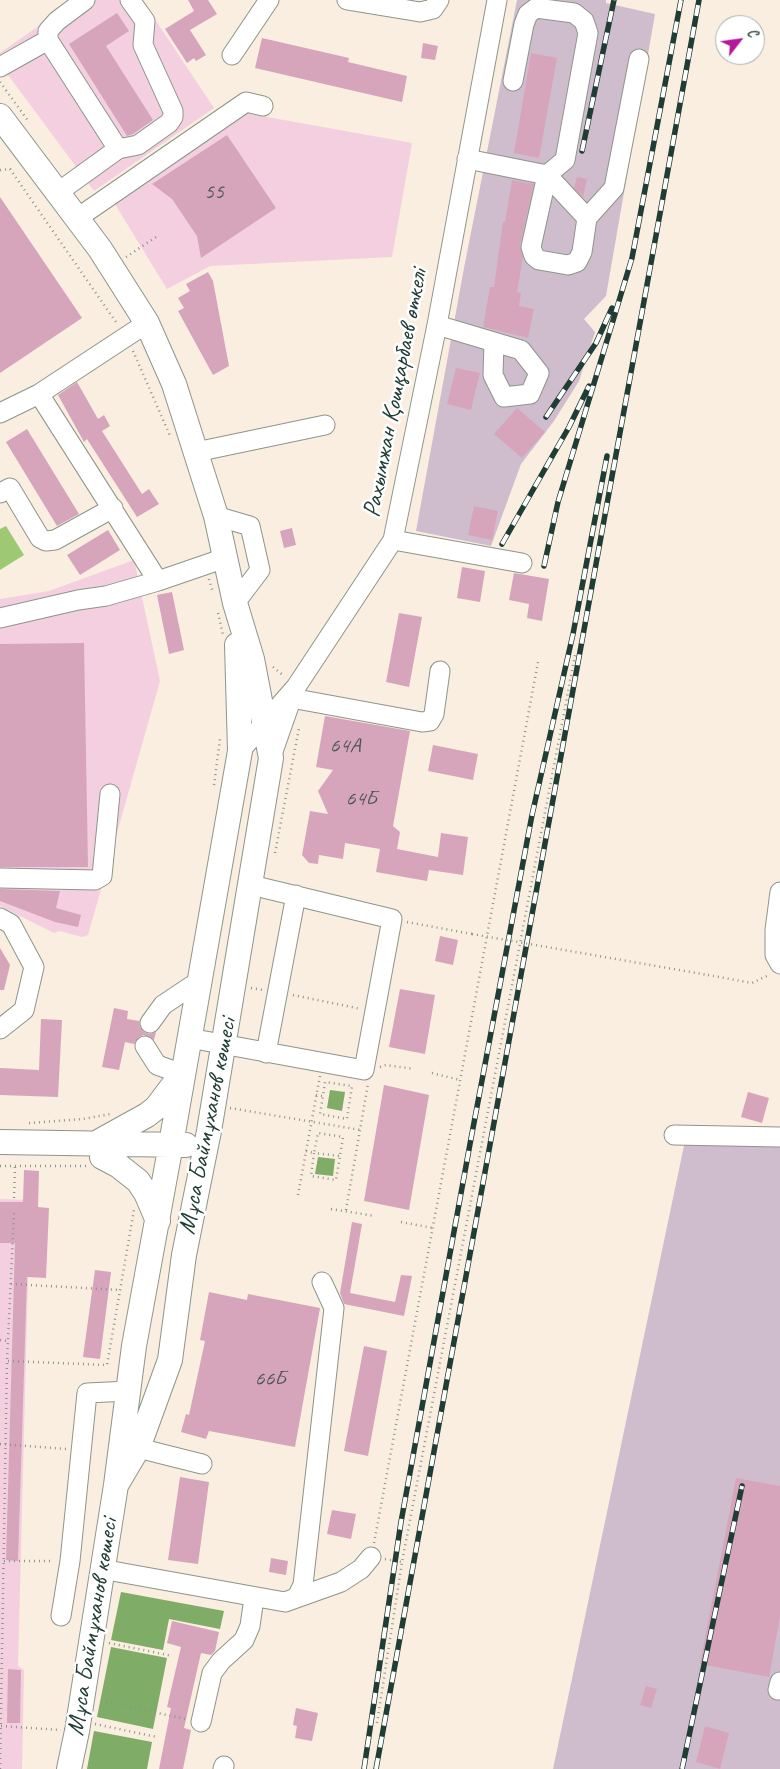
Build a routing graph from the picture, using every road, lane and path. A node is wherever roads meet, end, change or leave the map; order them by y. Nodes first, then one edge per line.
1 (85, 0) edge
2 (130, 0) edge
3 (269, 0) edge
4 (347, 0) edge
5 (440, 0) edge
6 (497, 0) edge
7 (48, 40) junction
8 (232, 54) dead end
9 (639, 59) dead end
10 (0, 67) edge
11 (513, 81) dead end
12 (263, 106) dead end
13 (0, 116) edge
14 (118, 149) junction
15 (467, 159) junction
16 (0, 170) edge
17 (547, 175) junction
18 (57, 193) junction
19 (587, 218) junction
20 (76, 219) junction
21 (156, 237) dead end
22 (111, 266) junction
23 (148, 323) junction
24 (437, 325) junction
25 (126, 336) junction
26 (494, 342) dead end
27 (39, 394) junction
28 (0, 413) edge
29 (325, 425) dead end
30 (174, 445) dead end
31 (196, 452) junction
32 (0, 493) edge
33 (113, 508) junction
34 (216, 516) junction
35 (393, 540) junction
36 (215, 561) junction
37 (522, 563) dead end
38 (158, 581) junction
39 (222, 605) junction
40 (0, 618) edge
41 (224, 638) dead end
42 (575, 655) dead end
43 (538, 662) dead end
44 (440, 671) dead end
45 (256, 680) junction
46 (297, 695) junction
47 (264, 723) junction
48 (221, 734) dead end
49 (240, 751) junction
50 (271, 758) junction
51 (213, 793) dead end
52 (110, 794) dead end
53 (274, 861) dead end
54 (0, 878) edge
55 (251, 885) junction
56 (780, 892) edge
57 (296, 895) junction
58 (0, 918) edge
59 (392, 919) junction
60 (776, 969) edge
61 (199, 980) junction
62 (251, 988) dead end
63 (278, 992) junction
64 (375, 1011) junction
65 (150, 1023) dead end
66 (0, 1029) edge
67 (189, 1038) junction
68 (223, 1045) junction
69 (146, 1046) dead end
70 (266, 1053) junction
71 (322, 1063) junction
72 (414, 1069) dead end
73 (364, 1070) junction
74 (182, 1074) junction
75 (432, 1074) dead end
76 (460, 1080) junction
77 (316, 1095) junction
78 (323, 1096) junction
79 (229, 1108) dead end
80 (115, 1113) dead end
81 (312, 1122) junction
82 (27, 1123) dead end
83 (361, 1130) junction
84 (674, 1135) dead end
85 (780, 1137) edge
86 (0, 1142) edge
87 (306, 1151) junction
88 (170, 1152) junction
89 (314, 1153) junction
90 (96, 1155) junction
91 (204, 1155) junction
92 (340, 1156) junction
93 (8, 1162) edge
94 (0, 1166) edge
95 (298, 1195) dead end
96 (14, 1198) dead end
97 (135, 1204) dead end
98 (331, 1209) dead end
99 (346, 1210) junction
100 (14, 1213) dead end
101 (375, 1216) dead end
102 (158, 1220) junction
103 (401, 1222) dead end
104 (433, 1228) junction
105 (322, 1282) dead end
106 (11, 1284) junction
107 (121, 1290) junction
108 (0, 1340) edge
109 (8, 1341) junction
110 (134, 1346) junction
111 (170, 1360) junction
112 (7, 1361) junction
113 (129, 1392) junction
114 (0, 1444) edge
115 (6, 1446) junction
116 (138, 1448) junction
117 (82, 1449) junction
118 (202, 1464) dead end
119 (116, 1485) junction
120 (371, 1557) junction
121 (4, 1561) junction
122 (70, 1561) junction
123 (402, 1562) junction
124 (101, 1569) junction
125 (297, 1597) junction
126 (254, 1598) junction
127 (61, 1616) dead end
128 (91, 1639) junction
129 (1, 1649) edge
130 (172, 1656) dead end
131 (79, 1716) junction
132 (202, 1722) joint
133 (377, 1723) dead end
134 (0, 1726) edge
135 (157, 1737) dead end
136 (0, 1769) edge
137 (69, 1769) edge

1 - 7 street
2 - 14 street
3 - 8 street
4 - 5 street
6 - 15 street, Рахымжан Қошқарбаев өткелі
7 - 10 street
7 - 14 street
9 - 19 street
11 - 17 street
12 - 20 street
13 - 18 main road
14 - 18 street
15 - 17 street
15 - 24 street, Рахымжан Қошқарбаев өткелі
16 - 25 path
17 - 19 street
17 - 19 street
18 - 20 main road
20 - 22 main road
21 - 22 path
22 - 23 main road
23 - 25 street
23 - 31 main road
24 - 26 street
24 - 35 street, Рахымжан Қошқарбаев өткелі
25 - 27 street
25 - 30 path
27 - 28 street
27 - 33 street
29 - 31 street
31 - 34 main road
32 - 33 street
33 - 38 street
34 - 36 main road
34 - 39 street
35 - 37 street
35 - 46 street, Рахымжан Қошқарбаев өткелі
36 - 38 street
36 - 39 main road
36 - 39 path
38 - 40 street
39 - 41 path
39 - 45 main road
39 - 49 main road, Мұса Баймұханов көшесі
42 - 123 path
43 - 76 path
44 - 46 street
45 - 46 street
45 - 47 main road
46 - 47 street, Рахымжан Қошқарбаев өткелі
46 - 50 street
46 - 53 path
47 - 49 street, Рахымжан Қошқарбаев өткелі
47 - 50 main road
48 - 51 path
49 - 61 main road, Мұса Баймұханов көшесі
50 - 55 main road, Мұса Баймұханов көшесі
52 - 54 street
55 - 57 street
55 - 68 main road, Мұса Баймұханов көшесі
56 - 60 street
57 - 59 street
57 - 63 street
58 - 66 street
59 - 60 path, bridge
59 - 64 street
61 - 65 street
61 - 67 main road, Мұса Баймұханов көшесі
62 - 63 path
63 - 64 path
63 - 70 street
64 - 73 street
67 - 68 street
67 - 74 main road, Мұса Баймұханов көшесі
68 - 70 street
68 - 91 main road, Мұса Баймұханов көшесі
69 - 74 street
70 - 71 street
71 - 73 street
71 - 77 path
72 - 73 path
73 - 83 path
74 - 88 main road, Мұса Баймұханов көшесі
74 - 90 main road
75 - 76 path
76 - 104 path
77 - 78 path
77 - 81 path
78 - 78 path
79 - 81 path
80 - 82 path
81 - 83 path
81 - 87 path
83 - 99 path
84 - 85 street
86 - 90 main road
87 - 89 path
87 - 95 path
88 - 90 main road
88 - 91 main road
88 - 102 main road, Мұса Баймұханов көшесі
89 - 92 path
89 - 92 path
89 - 92 path
90 - 93 main road
90 - 93 path
90 - 102 main road
91 - 111 main road, Мұса Баймұханов көшесі
93 - 94 path
93 - 96 path
97 - 107 path
98 - 99 path
99 - 101 path
100 - 106 path
102 - 110 main road, Мұса Баймұханов көшесі
103 - 104 path
104 - 120 path
105 - 125 street
106 - 107 path
106 - 109 path
107 - 112 path
108 - 109 path
109 - 112 path
110 - 111 main road
110 - 113 main road, Мұса Баймұханов көшесі
111 - 116 main road, Мұса Баймұханов көшесі
112 - 115 path
113 - 117 street
113 - 119 main road, Мұса Баймұханов көшесі
114 - 115 path
115 - 117 path
115 - 121 path
116 - 118 street
116 - 119 main road, Мұса Баймұханов көшесі
117 - 122 street
119 - 124 main road, Мұса Баймұханов көшесі
120 - 123 path
120 - 125 street
121 - 122 path
121 - 129 path
122 - 127 street
123 - 133 path
124 - 126 street
124 - 128 main road, Мұса Баймұханов көшесі
125 - 126 street
126 - 132 street
128 - 130 path
128 - 131 main road, Мұса Баймұханов көшесі
129 - 134 path
131 - 132 path
131 - 134 path
131 - 135 path
131 - 137 main road, Мұса Баймұханов көшесі
134 - 136 path

